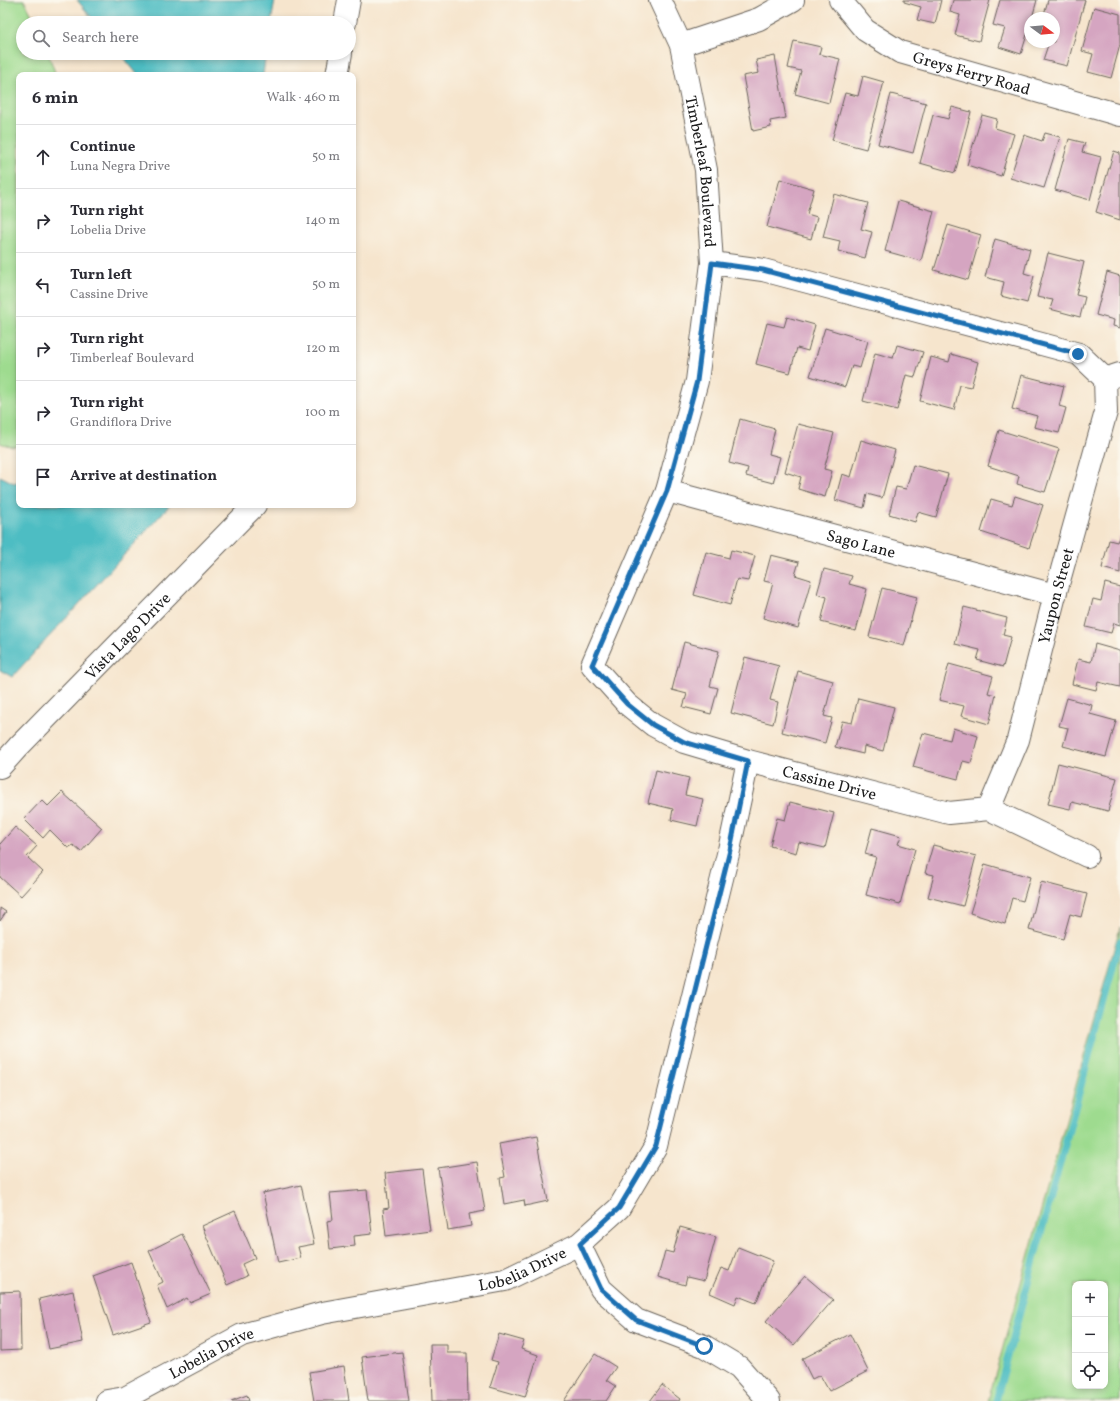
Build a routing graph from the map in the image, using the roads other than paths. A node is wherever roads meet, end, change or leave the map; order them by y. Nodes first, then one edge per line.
1 (349, 0) edge
2 (660, 0) edge
3 (793, 0) edge
4 (840, 0) edge
5 (346, 16) edge
6 (681, 46) junction
7 (340, 60) edge
8 (338, 72) edge
9 (1120, 115) edge
10 (712, 263) junction
11 (1113, 376) edge
12 (667, 491) junction
13 (252, 508) edge
14 (1056, 595) junction
15 (592, 665) joint
16 (748, 761) junction
17 (0, 767) edge
18 (989, 809) junction
19 (1087, 856) dead end
20 (580, 1244) junction
21 (120, 1400) edge
22 (769, 1401) edge

1 - 5 street
2 - 6 street, Timberleaf Boulevard
3 - 6 street
4 - 9 street, Greys Ferry Road
6 - 10 street, Timberleaf Boulevard
7 - 8 street
10 - 11 street
10 - 12 street, Timberleaf Boulevard
11 - 14 street, Yaupon Street
12 - 14 street, Sago Lane
12 - 15 street, Timberleaf Boulevard
13 - 17 street, Vista Lago Drive
14 - 18 street, Yaupon Street
15 - 16 street, Cassine Drive
16 - 18 street, Cassine Drive
16 - 20 street, Lobelia Drive
18 - 19 street
20 - 21 street, Lobelia Drive
20 - 22 street

